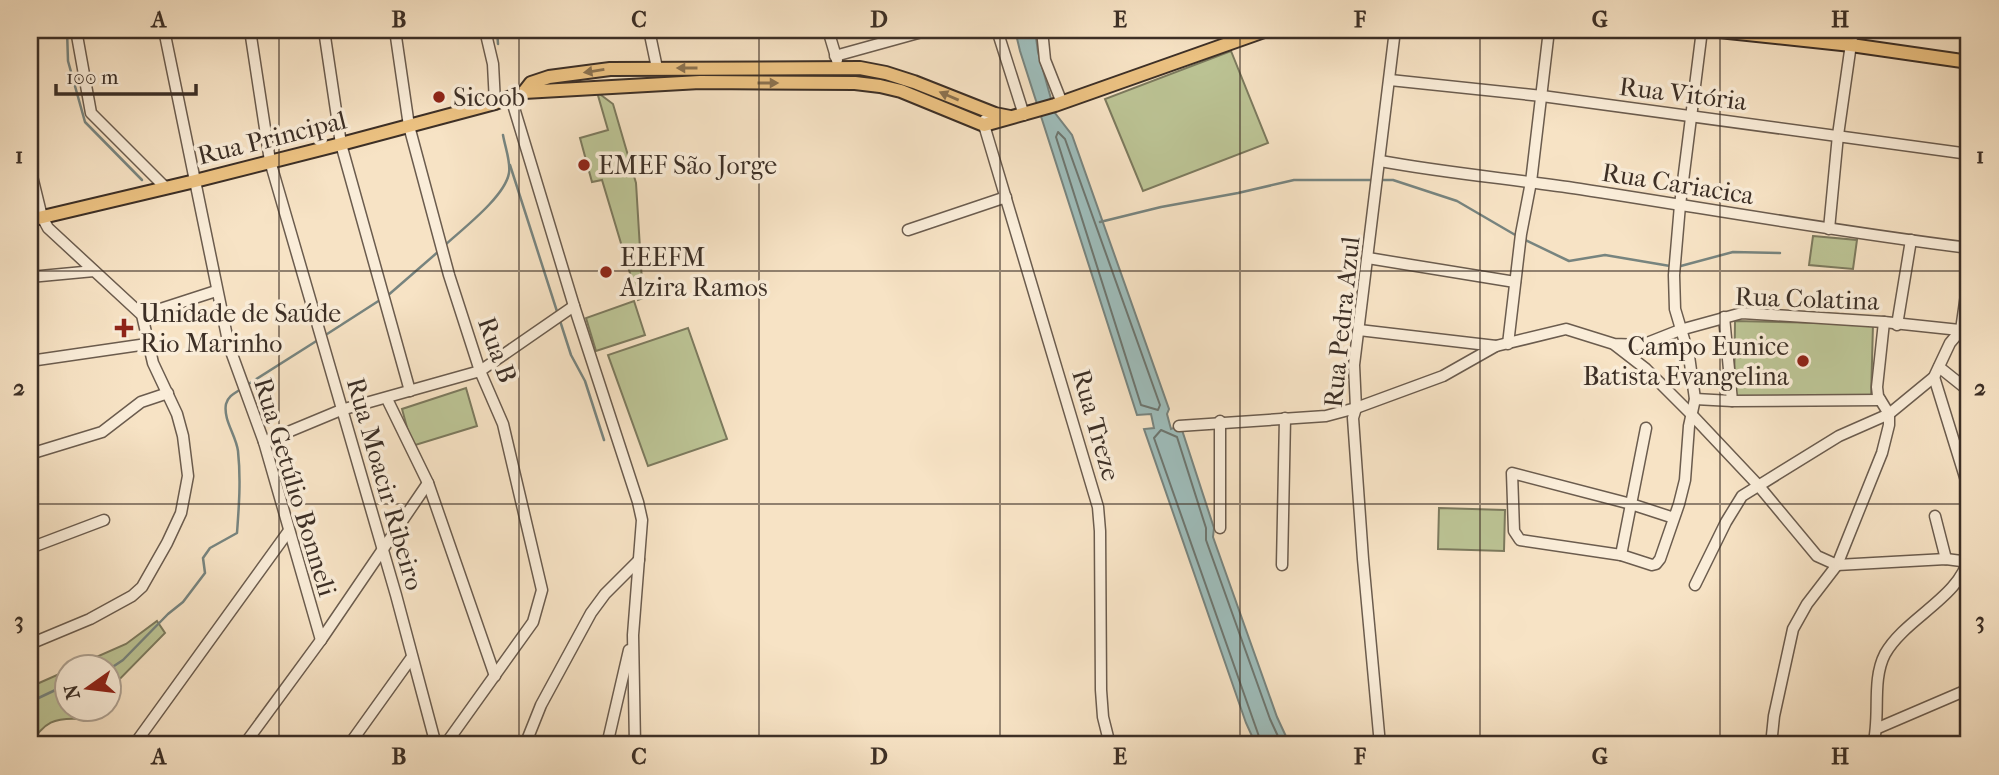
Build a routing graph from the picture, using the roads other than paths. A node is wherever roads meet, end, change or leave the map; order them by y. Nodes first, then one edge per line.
1 (76, 30) edge
2 (164, 30) edge
3 (250, 30) edge
4 (324, 30) edge
5 (395, 30) edge
6 (485, 30) edge
7 (649, 30) edge
8 (828, 30) edge
9 (929, 30) edge
10 (997, 30) edge
11 (1042, 30) edge
12 (1267, 30) edge
13 (1395, 30) edge
14 (1549, 30) edge
15 (1702, 30) edge
16 (1709, 30) edge
17 (1853, 30) edge
18 (1851, 45) junction
19 (837, 62) junction
20 (1969, 62) edge
21 (657, 68) junction
22 (1390, 80) junction
23 (524, 92) junction
24 (1542, 96) junction
25 (503, 101) junction
26 (1058, 104) junction
27 (985, 111) junction
28 (1023, 115) junction
29 (1692, 117) junction
30 (409, 125) junction
31 (984, 125) junction
32 (1838, 135) junction
33 (341, 144) junction
34 (1969, 153) edge
35 (270, 161) junction
36 (1380, 161) junction
37 (30, 172) edge
38 (195, 181) junction
39 (1531, 182) junction
40 (166, 188) junction
41 (1006, 197) junction
42 (1680, 205) junction
43 (35, 216) edge
44 (1829, 229) junction
45 (908, 230) dead end
46 (1912, 240) junction
47 (1969, 247) edge
48 (1368, 258) junction
49 (94, 271) junction
50 (1969, 274) edge
51 (30, 277) edge
52 (1515, 282) junction
53 (216, 291) junction
54 (574, 306) junction
55 (142, 315) junction
56 (1724, 317) junction
57 (1884, 322) junction
58 (1897, 325) junction
59 (1359, 330) junction
60 (1680, 330) junction
61 (1965, 331) edge
62 (147, 344) junction
63 (1508, 344) junction
64 (1614, 344) junction
65 (1496, 346) junction
66 (30, 361) edge
67 (1940, 368) junction
68 (480, 371) junction
69 (1934, 377) junction
70 (410, 391) junction
71 (1969, 391) edge
72 (169, 393) junction
73 (387, 399) junction
74 (1695, 399) junction
75 (1880, 400) junction
76 (1732, 401) junction
77 (1356, 408) junction
78 (341, 410) junction
79 (1691, 414) junction
80 (1889, 414) junction
81 (1285, 418) junction
82 (1220, 421) junction
83 (1179, 426) dead end
84 (1646, 428) dead end
85 (264, 442) junction
86 (30, 446) edge
87 (43, 449) junction
88 (30, 454) edge
89 (428, 483) junction
90 (1758, 485) junction
91 (1969, 491) edge
92 (1631, 504) junction
93 (1935, 516) dead end
94 (1674, 518) junction
95 (104, 520) dead end
96 (1220, 528) dead end
97 (288, 532) junction
98 (30, 548) edge
99 (383, 550) junction
100 (1621, 555) junction
101 (1946, 559) junction
102 (639, 560) junction
103 (1969, 560) edge
104 (1282, 565) dead end
105 (1838, 565) junction
106 (1695, 585) dead end
107 (633, 635) junction
108 (321, 640) junction
109 (30, 644) edge
110 (412, 656) junction
111 (495, 676) junction
112 (1969, 689) edge
113 (1878, 728) junction
114 (134, 745) edge
115 (244, 745) edge
116 (349, 745) edge
117 (436, 745) edge
118 (444, 745) edge
119 (525, 745) edge
120 (607, 745) edge
121 (635, 745) edge
122 (1110, 745) edge
123 (1380, 745) edge
124 (1771, 745) edge
125 (1873, 745) edge

1 - 40 street
2 - 38 street, Rua Getúlio Bonneli
3 - 35 street, Rua Moacir Ribeiro
4 - 33 street
5 - 30 street, Rua B
6 - 25 street
7 - 21 street
8 - 19 street
9 - 19 street
10 - 28 street
11 - 26 street
12 - 26 main road
13 - 22 street, Rua Pedra Azul
14 - 24 street
15 - 29 street
16 - 18 main road
17 - 18 street
18 - 20 main road
18 - 32 street
19 -> 21 main road, Rua Principal
27 -> 19 main road, Rua Principal
21 -> 23 main road, Rua Principal
22 - 24 street, Rua Vitória
22 - 36 street, Rua Pedra Azul
23 - 25 main road, Rua Principal
23 -> 31 main road, Rua Principal
24 - 29 street, Rua Vitória
24 - 39 street
25 - 30 main road, Rua Principal
25 - 54 street
26 - 28 main road
27 - 28 main road, Rua Principal
27 - 31 street
28 - 31 main road
29 - 32 street, Rua Vitória
29 - 42 street
30 - 33 main road, Rua Principal
30 - 68 street, Rua B
31 - 41 street, Rua Treze
32 - 34 street, Rua Vitória
32 - 44 street
33 - 35 main road, Rua Principal
33 - 70 street
35 - 38 main road, Rua Principal
35 - 78 street, Rua Moacir Ribeiro
36 - 39 street, Rua Cariacica
36 - 48 street, Rua Pedra Azul
37 - 43 street
38 - 40 main road, Rua Principal
38 - 53 street, Rua Getúlio Bonneli
39 - 42 street, Rua Cariacica
39 - 52 street
40 - 43 main road, Rua Principal
41 - 45 street
41 - 122 street, Rua Treze
42 - 44 street, Rua Cariacica
42 - 60 street
43 - 49 street
44 - 46 street, Rua Cariacica
46 - 47 street, Rua Cariacica
46 - 58 street
48 - 52 street
48 - 59 street, Rua Pedra Azul
49 - 51 street
49 - 55 street
50 - 61 street
52 - 63 street
53 - 55 street
53 - 85 street, Rua Getúlio Bonneli
54 - 68 street
54 - 102 street
55 - 62 street
56 - 57 street, Rua Colatina
56 - 60 street, Rua Colatina
56 - 76 street
57 - 58 street, Rua Colatina
57 - 75 street
58 - 61 street, Rua Colatina
59 - 65 street, Rua Colatina
59 - 77 street, Rua Pedra Azul
60 - 64 street, Rua Colatina
60 - 74 street
61 - 67 street
62 - 66 street
62 - 72 street
63 - 64 street, Rua Colatina
63 - 65 street, Rua Colatina
64 - 79 street
65 - 77 street
67 - 69 street
67 - 71 street
68 - 70 street
68 - 111 street, Rua B
69 - 80 street
69 - 91 street
70 - 73 street
72 - 87 street
72 - 109 street
73 - 78 street
73 - 89 street
74 - 76 street
74 - 79 street
75 - 76 street
75 - 80 street
77 - 81 street
77 - 123 street, Rua Pedra Azul
78 - 85 street
78 - 99 street, Rua Moacir Ribeiro
79 - 90 street
79 - 94 street
80 - 90 street
80 - 105 street
81 - 82 street
81 - 104 street
82 - 83 street
82 - 96 street
84 - 92 street
85 - 97 street, Rua Getúlio Bonneli
86 - 87 street
87 - 88 street
89 - 99 street
89 - 111 street
90 - 105 street
90 - 106 street
92 - 94 street
92 - 100 street
92 - 100 street
93 - 101 street
94 - 100 street
95 - 98 street
97 - 108 street, Rua Getúlio Bonneli
97 - 114 street
99 - 108 street
99 - 110 street, Rua Moacir Ribeiro
101 - 103 street
101 - 105 street
102 - 107 street
102 - 119 street
103 - 113 street
105 - 124 street
107 - 120 street
107 - 121 street
108 - 115 street
110 - 116 street
110 - 117 street, Rua Moacir Ribeiro
111 - 118 street
112 - 113 street
113 - 125 street

